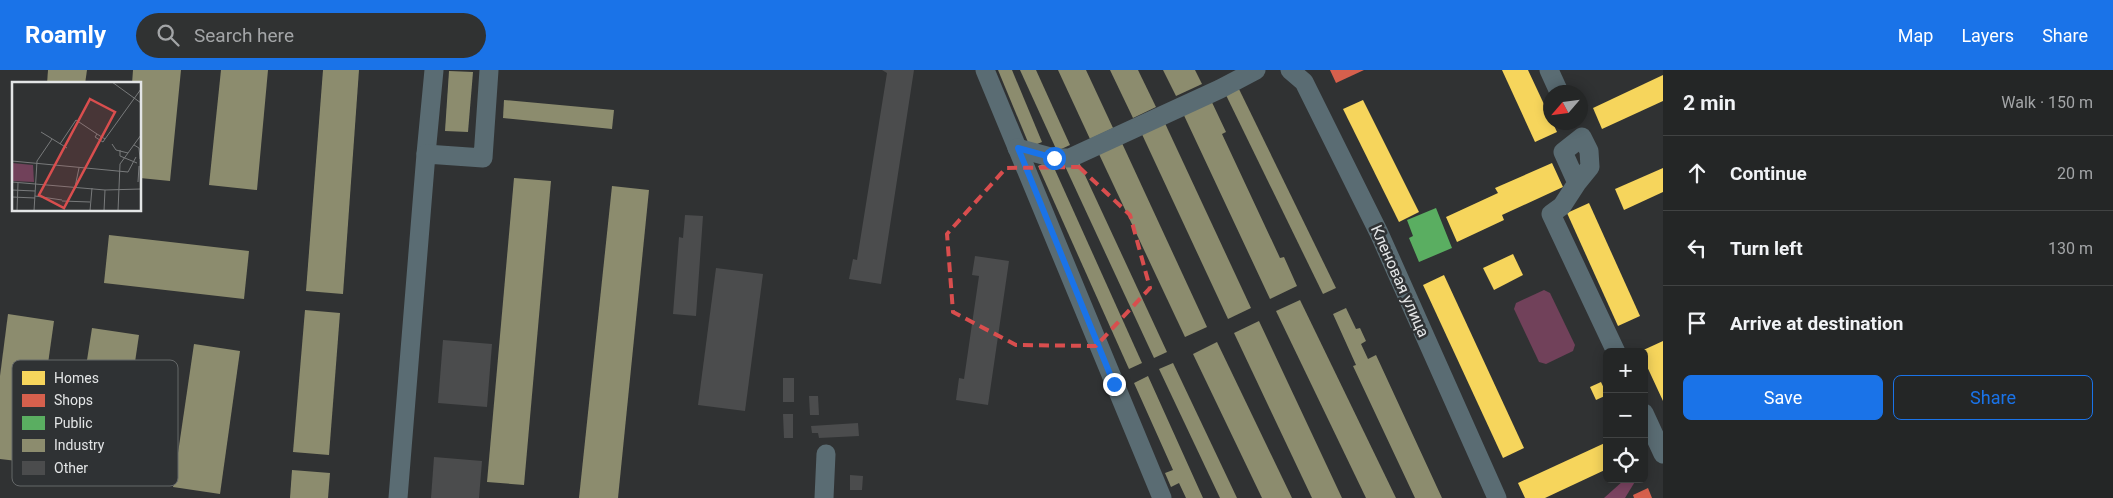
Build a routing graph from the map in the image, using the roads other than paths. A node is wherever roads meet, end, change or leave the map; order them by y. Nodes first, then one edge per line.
1 (434, 70) edge
2 (489, 70) edge
3 (985, 70) edge
4 (1256, 70) edge
5 (1549, 70) edge
6 (1296, 72) edge
7 (1556, 85) edge
8 (1578, 130) edge
9 (1018, 148) junction
10 (426, 154) junction
11 (1614, 348) edge
12 (1648, 422) edge
13 (826, 454) dead end
14 (1663, 454) edge
15 (398, 498) edge
16 (824, 498) edge
17 (1162, 498) edge
18 (1497, 498) edge

1 - 10 street
2 - 10 street
3 - 9 street
4 - 9 street
5 - 7 street
6 - 18 street, Кленовая улица
8 - 11 street
9 - 17 street
10 - 15 street
12 - 14 street
13 - 16 street

